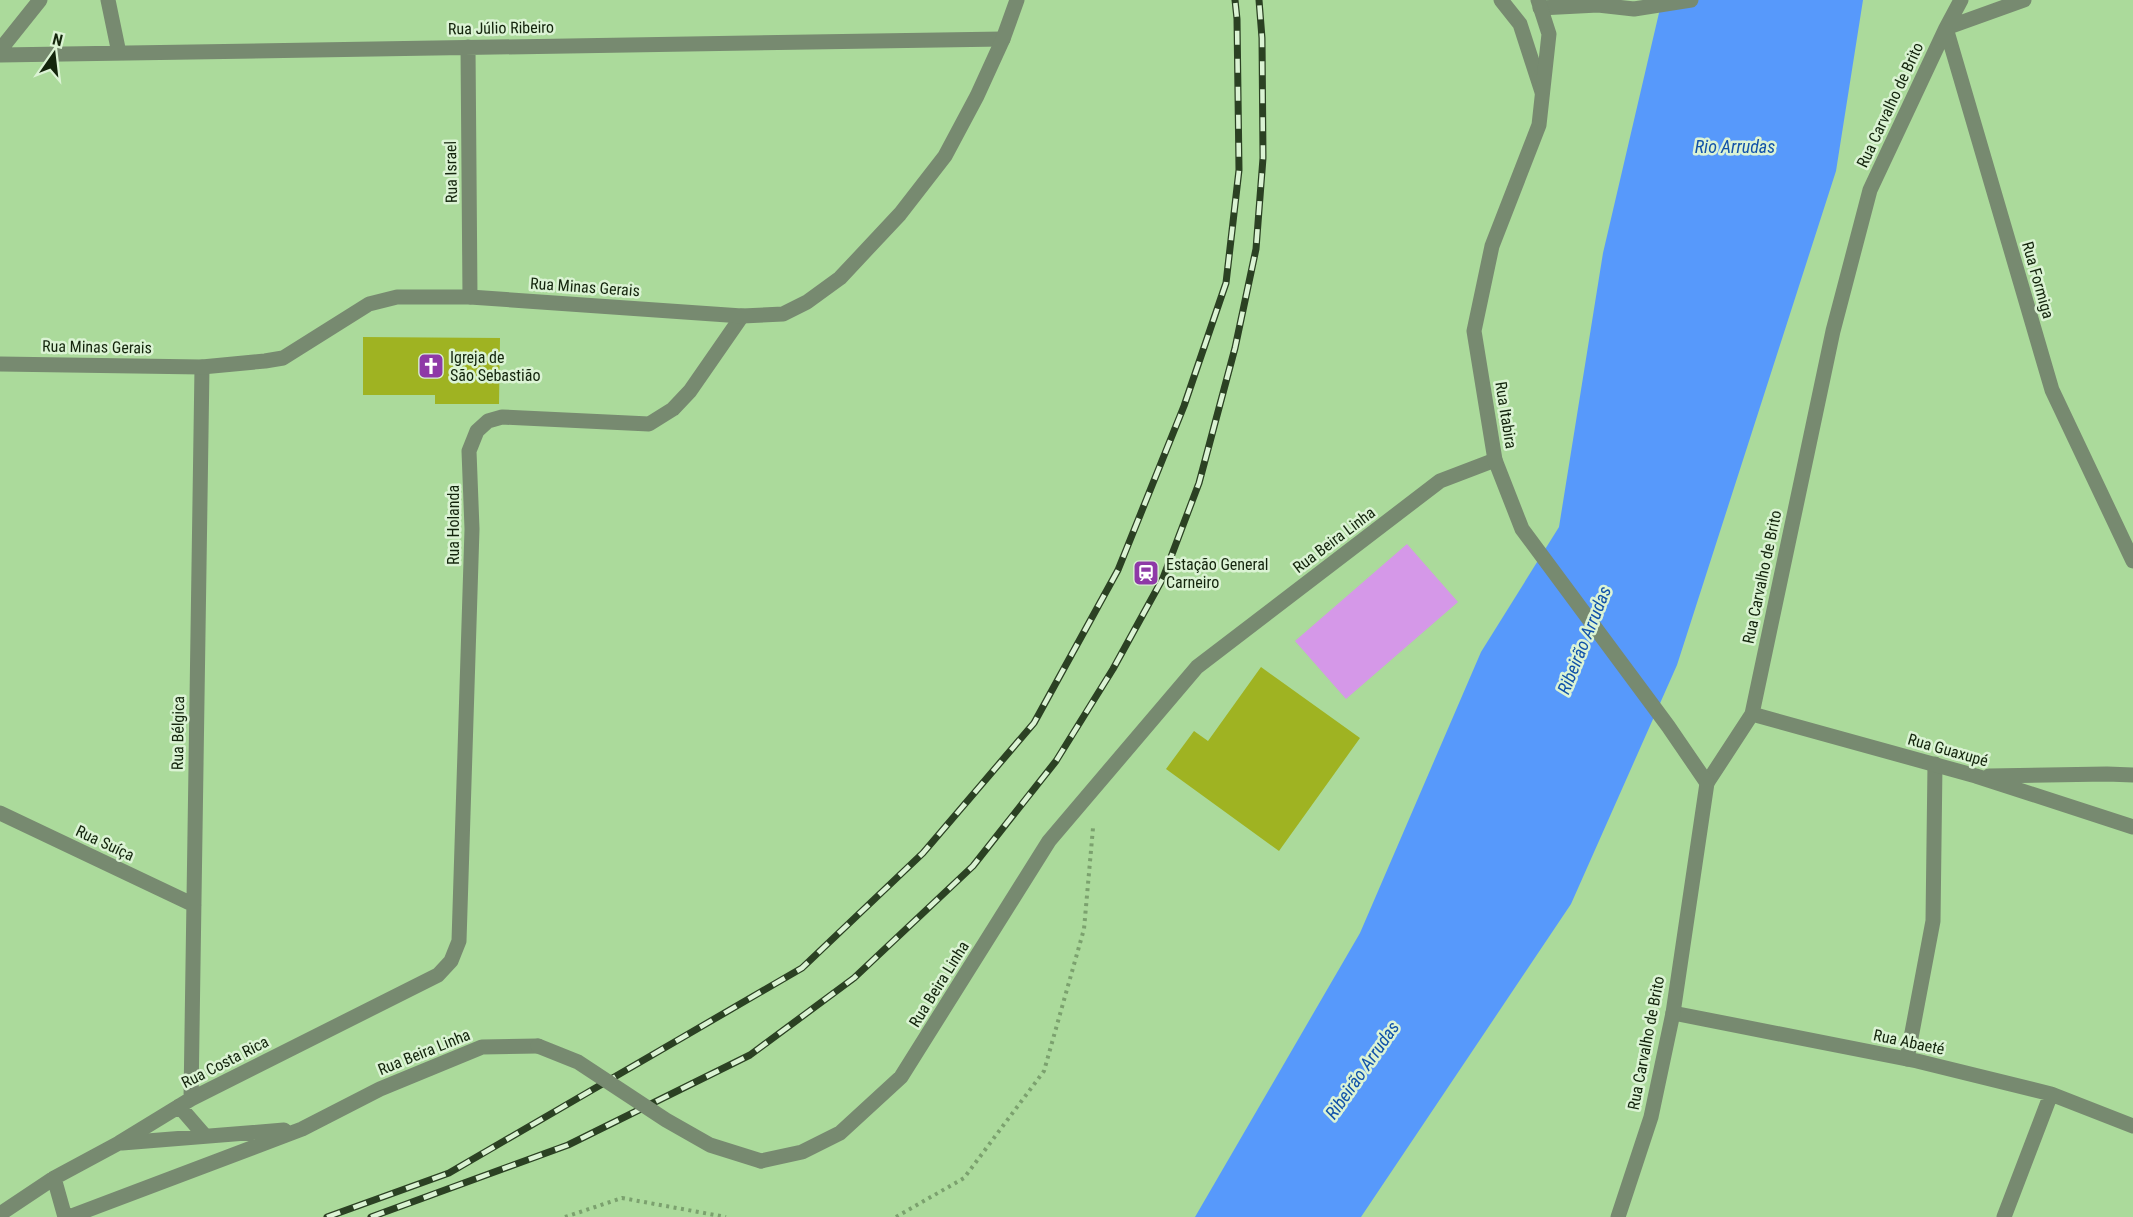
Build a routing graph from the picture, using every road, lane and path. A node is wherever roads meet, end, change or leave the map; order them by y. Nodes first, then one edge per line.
1 (40, 0) edge
2 (108, 0) edge
3 (1017, 0) edge
4 (1501, 0) edge
5 (1691, 0) edge
6 (1960, 0) edge
7 (2024, 0) edge
8 (1569, 3) edge
9 (1539, 4) edge
10 (1946, 28) junction
11 (1003, 39) junction
12 (468, 47) junction
13 (0, 50) edge
14 (119, 53) junction
15 (0, 54) edge
16 (1542, 92) junction
17 (470, 297) junction
18 (742, 316) junction
19 (0, 364) edge
20 (202, 367) junction
21 (1495, 460) junction
22 (2133, 561) edge
23 (1752, 714) junction
24 (1935, 764) junction
25 (1976, 776) junction
26 (2133, 776) edge
27 (1707, 783) junction
28 (1097, 785) junction
29 (0, 813) edge
30 (2133, 827) edge
31 (194, 905) junction
32 (459, 941) joint
33 (1672, 1013) junction
34 (1907, 1059) junction
35 (2051, 1094) junction
36 (185, 1103) junction
37 (2133, 1126) edge
38 (302, 1129) junction
39 (205, 1136) junction
40 (119, 1143) junction
41 (54, 1178) junction
42 (0, 1214) edge
43 (67, 1217) edge
44 (565, 1217) edge
45 (726, 1217) edge
46 (896, 1217) edge
47 (1618, 1217) edge
48 (2004, 1217) edge

1 - 13 street
2 - 14 street
3 - 11 street, Rua Minas Gerais
4 - 16 street
5 - 8 street
6 - 10 street
7 - 10 street
8 - 9 street
9 - 16 street, Rua Itabira
10 - 22 street, Rua Formiga
10 - 23 street, Rua Carvalho de Brito
11 - 12 street, Rua Júlio Ribeiro
11 - 18 street, Rua Minas Gerais
12 - 14 street, Rua Júlio Ribeiro
12 - 17 street, Rua Israel
14 - 15 street, Rua Júlio Ribeiro
16 - 21 street, Rua Itabira
17 - 18 street, Rua Minas Gerais
17 - 20 street, Rua Minas Gerais
18 - 32 street, Rua Holanda
19 - 20 street, Rua Minas Gerais
20 - 31 street, Rua Bélgica
21 - 27 street, Rua Itabira
21 - 28 street, Rua Beira Linha
23 - 24 street, Rua Guaxupé
23 - 27 street, Rua Carvalho de Brito
24 - 25 street, Rua Guaxupé
24 - 34 street
25 - 26 street
25 - 30 street, Rua Guaxupé
27 - 33 street, Rua Carvalho de Brito
28 - 38 street, Rua Beira Linha, bridge
28 - 46 path
29 - 31 street, Rua Suíça
31 - 36 street, Rua Bélgica
32 - 36 street, Rua Costa Rica
33 - 34 street, Rua Abaeté
33 - 47 street, Rua Carvalho de Brito
34 - 35 street, Rua Abaeté
35 - 37 street, Rua Abaeté
35 - 48 street
36 - 39 street
36 - 40 street, Rua Costa Rica
38 - 39 street, Rua Beira Linha
38 - 43 street, Rua Beira Linha
39 - 40 street, Rua Beira Linha
40 - 41 street, Rua Costa Rica
41 - 42 street, Rua Costa Rica
41 - 43 street
44 - 45 path

